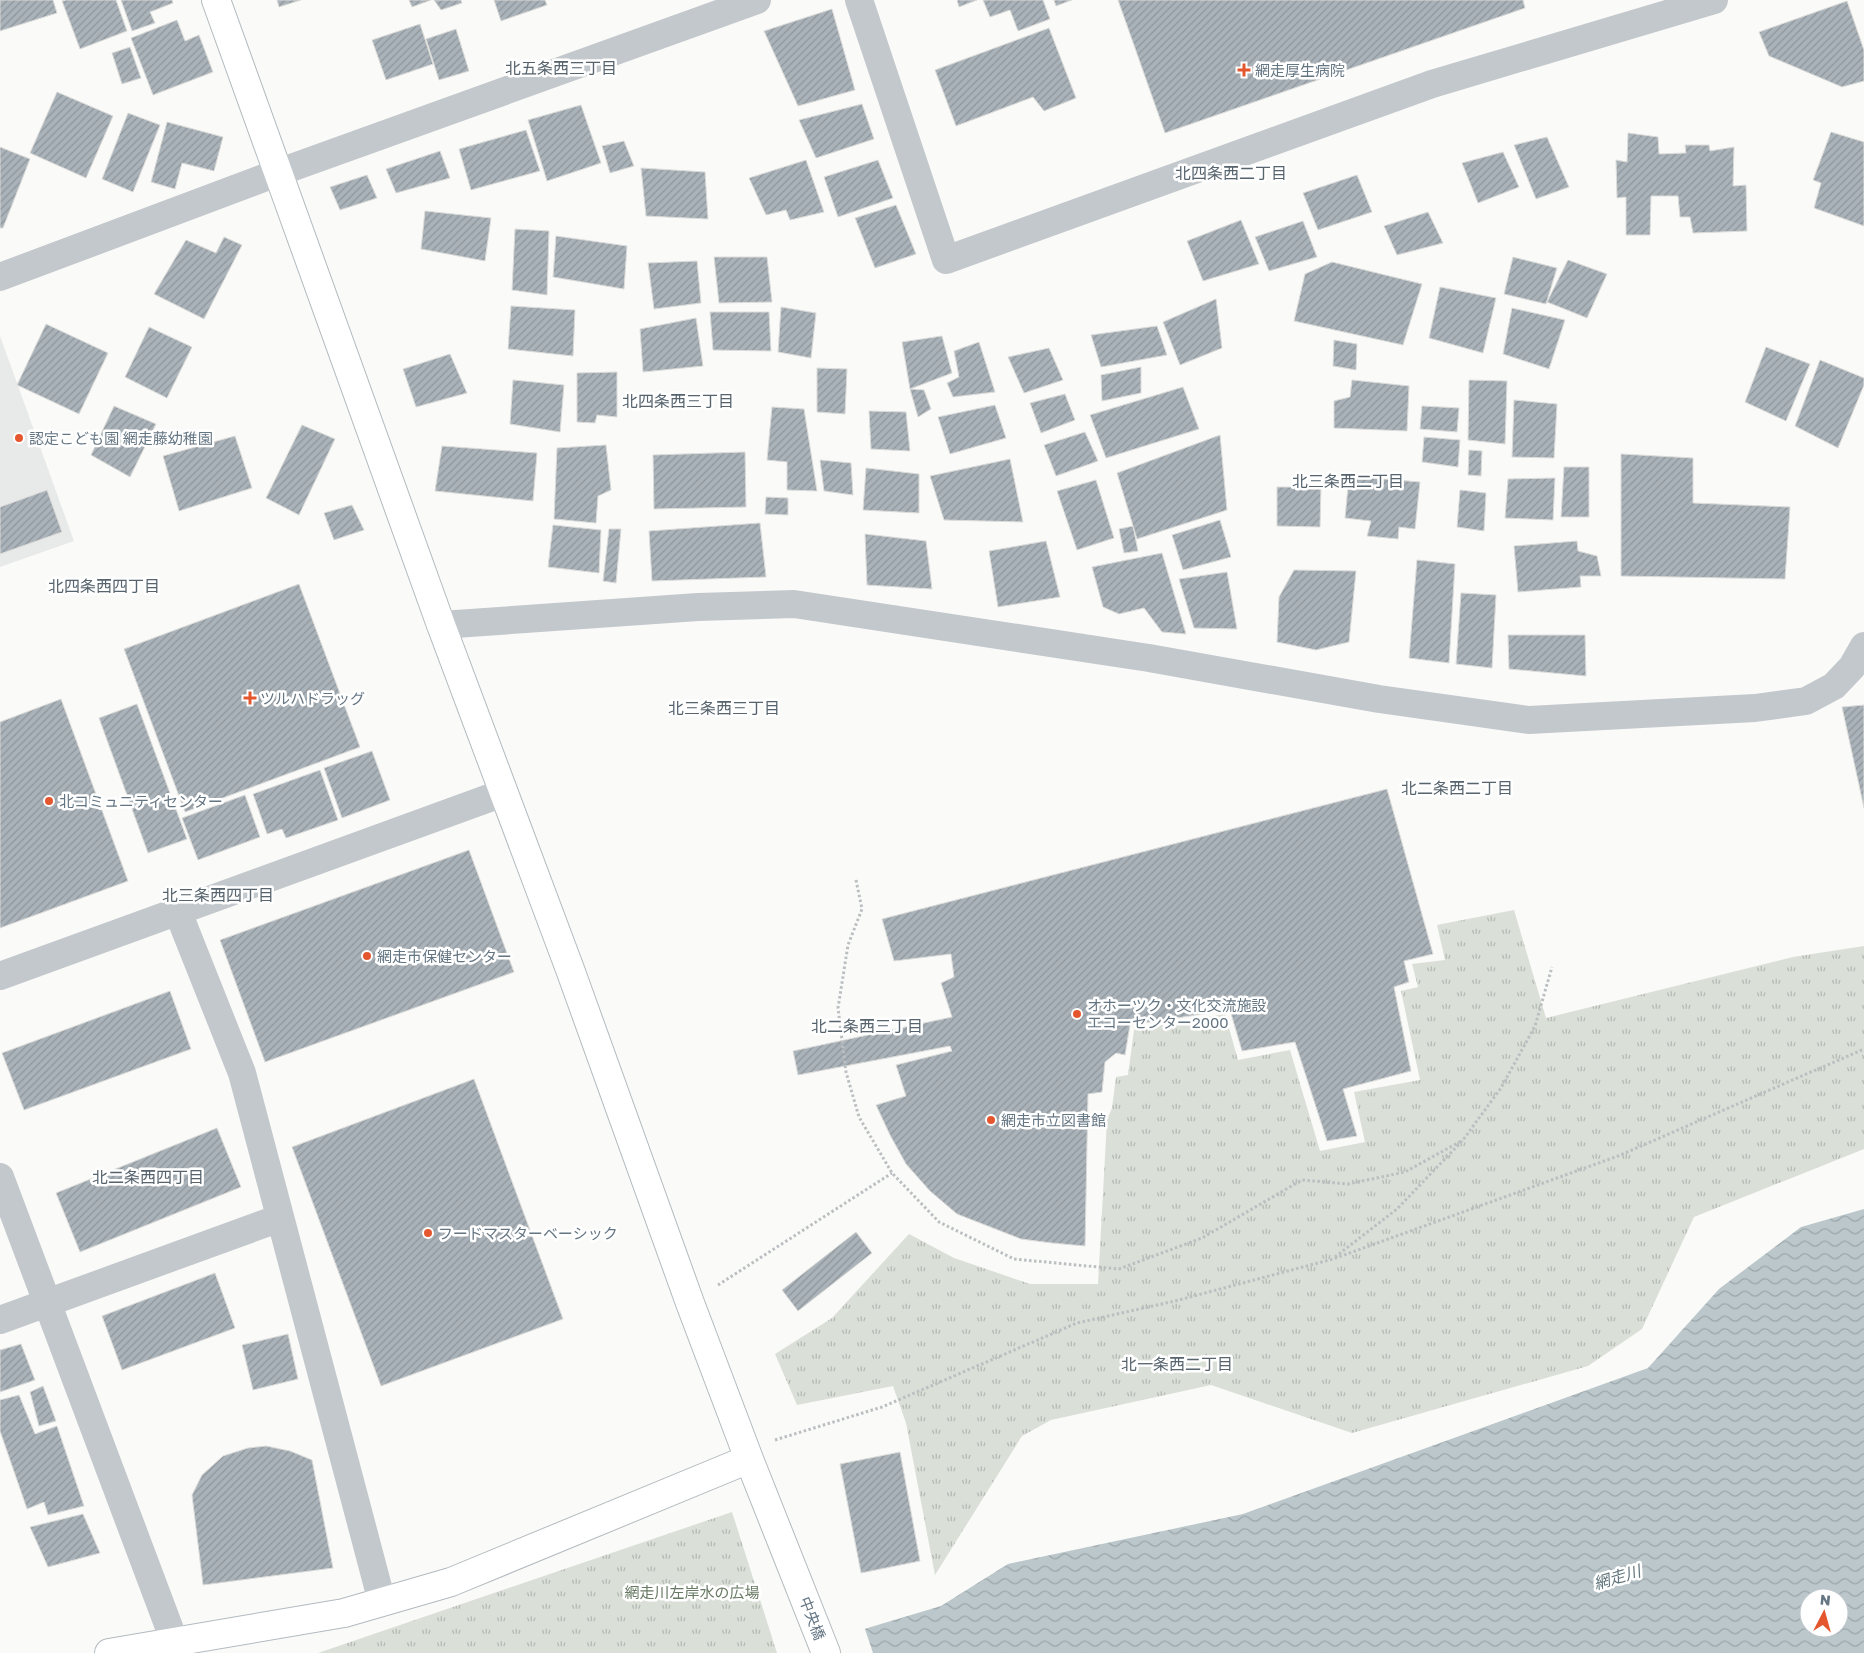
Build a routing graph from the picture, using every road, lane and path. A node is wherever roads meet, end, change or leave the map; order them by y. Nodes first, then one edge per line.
1 (216, 0) edge
2 (756, 0) edge
3 (859, 0) edge
4 (1714, 0) edge
5 (277, 173) junction
6 (0, 277) edge
7 (441, 625) junction
8 (1864, 646) edge
9 (503, 793) junction
10 (856, 880) dead end
11 (178, 912) junction
12 (1552, 967) dead end
13 (0, 976) edge
14 (1864, 1048) edge
15 (1463, 1140) junction
16 (892, 1173) junction
17 (0, 1177) edge
18 (280, 1218) junction
19 (1333, 1259) junction
20 (47, 1303) junction
21 (690, 1303) junction
22 (0, 1320) edge
23 (749, 1459) junction
24 (382, 1602) junction
25 (175, 1643) junction
26 (109, 1653) edge
27 (826, 1653) edge

1 - 5 street, 中央橋
2 - 5 street
3 - 4 street
5 - 6 street
5 - 7 street, 中央橋
7 - 8 street
7 - 9 street, 中央橋
9 - 11 street
9 - 21 street, 中央橋
10 - 16 path
11 - 13 street
11 - 18 street
12 - 15 path
14 - 19 path
15 - 16 path
15 - 19 path
16 - 21 path
17 - 20 street
18 - 20 street
18 - 24 street
19 - 23 path
20 - 22 street
20 - 25 street
21 - 23 street, 中央橋
23 - 24 street
23 - 27 street, 中央橋
24 - 25 street
25 - 26 street

